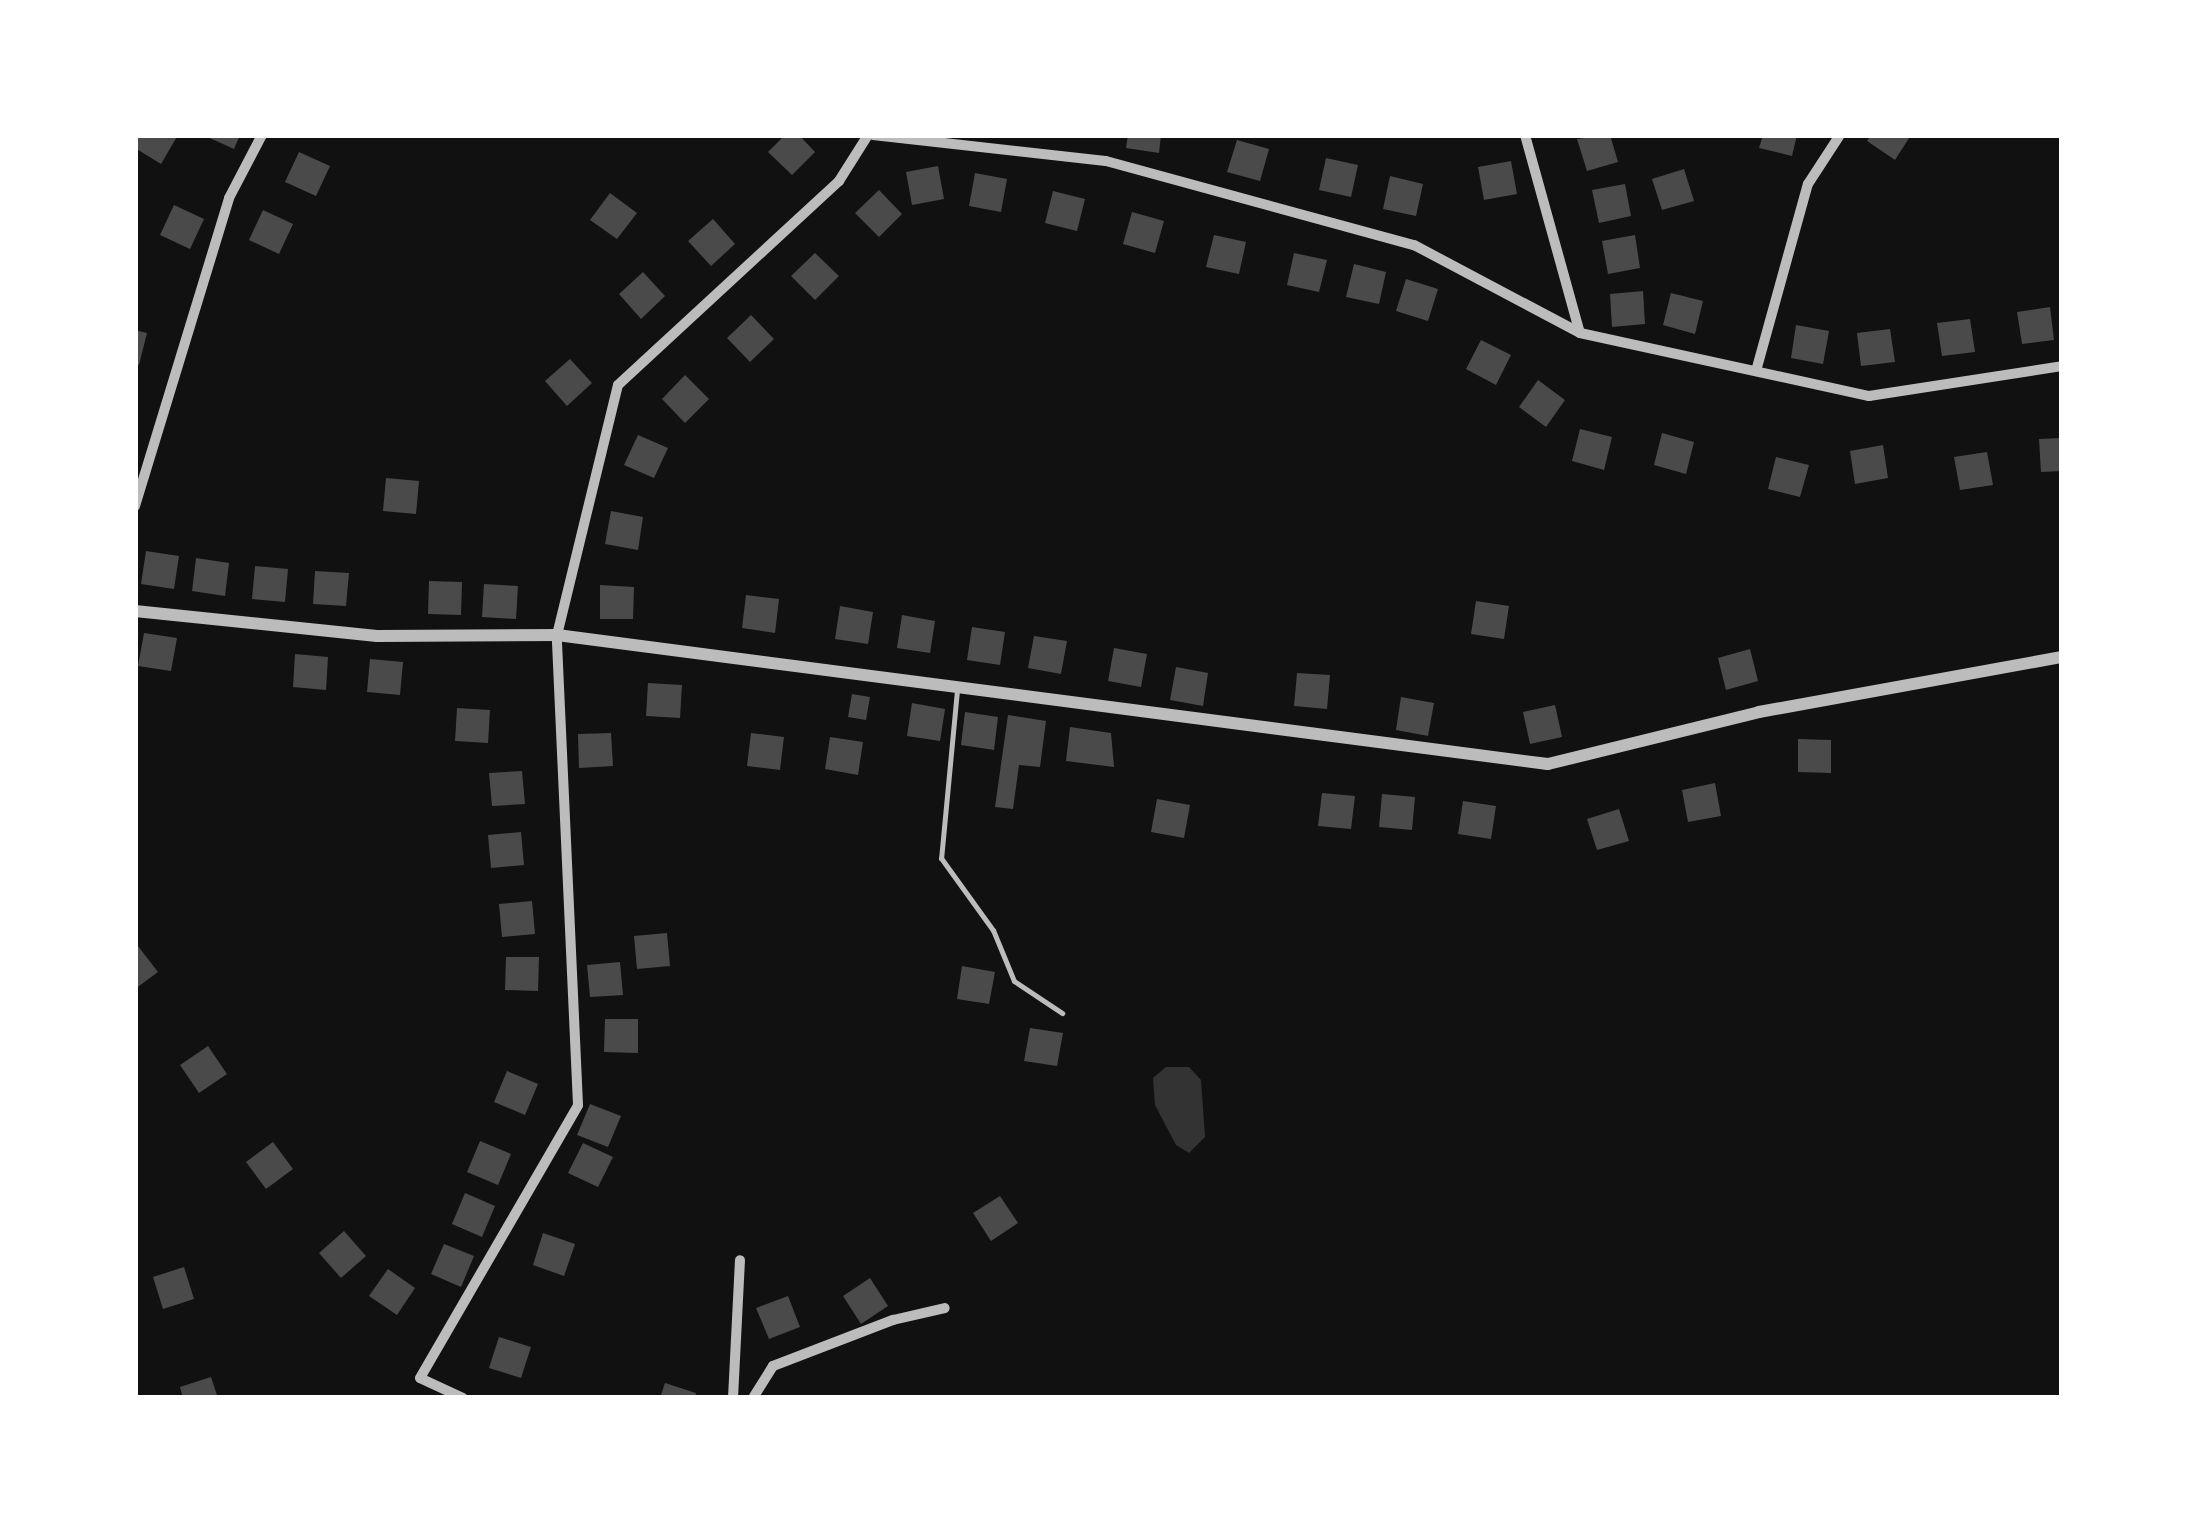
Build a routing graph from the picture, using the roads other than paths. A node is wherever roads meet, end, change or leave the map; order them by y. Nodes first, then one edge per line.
1 (262, 135) edge
2 (870, 135) edge
3 (1526, 135) edge
4 (1840, 135) edge
5 (1580, 333) junction
6 (2062, 366) edge
7 (1756, 371) junction
8 (135, 506) edge
9 (135, 610) edge
10 (557, 635) junction
11 (2062, 658) edge
12 (958, 687) junction
13 (1062, 1013) dead end
14 (740, 1260) dead end
15 (945, 1308) dead end
16 (462, 1398) edge
17 (733, 1398) edge
18 (752, 1398) edge

1 - 8 street
2 - 5 street
2 - 10 street
3 - 5 street
4 - 7 street
5 - 7 street
6 - 7 street
9 - 10 street
10 - 12 street
10 - 16 street
11 - 12 street
12 - 13 lane
14 - 17 street
15 - 18 street

